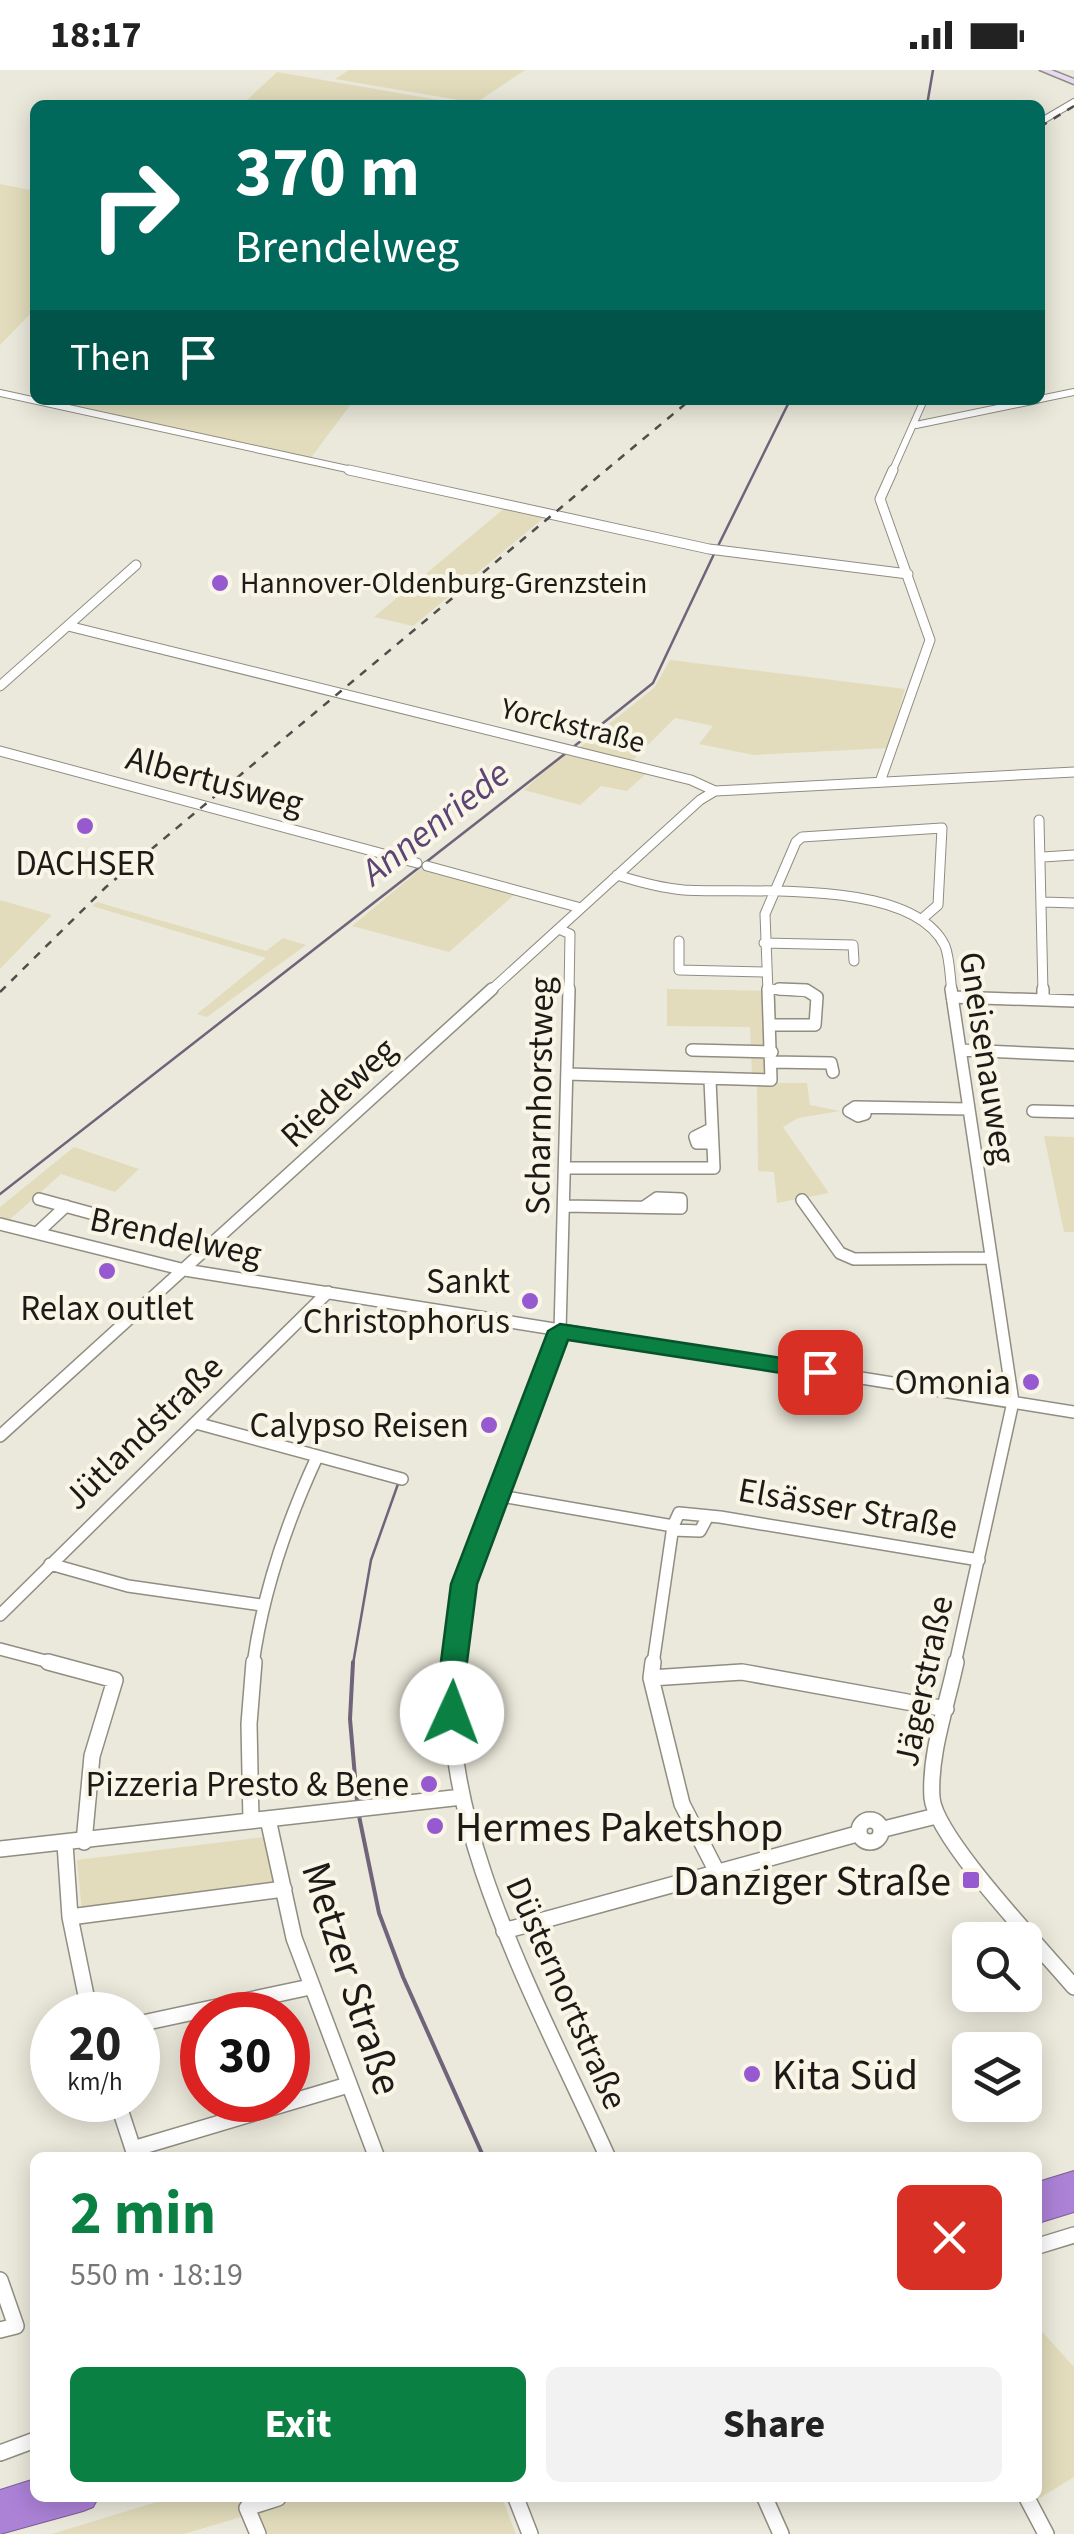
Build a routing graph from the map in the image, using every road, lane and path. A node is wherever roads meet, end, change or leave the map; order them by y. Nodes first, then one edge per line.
1 (1044, 70) edge
2 (1074, 82) edge
3 (1074, 102) edge
4 (1045, 119) edge
5 (1074, 392) edge
6 (0, 394) edge
7 (1045, 399) edge
8 (30, 401) edge
9 (50, 405) edge
10 (922, 405) edge
11 (1015, 405) edge
12 (916, 426) junction
13 (136, 565) dead end
14 (908, 574) junction
15 (68, 626) junction
16 (0, 686) edge
17 (0, 751) edge
18 (1074, 772) edge
19 (880, 782) junction
20 (715, 791) junction
21 (1039, 820) dead end
22 (914, 830) junction
23 (940, 843) junction
24 (1074, 855) edge
25 (1044, 857) junction
26 (618, 875) junction
27 (774, 894) junction
28 (1044, 902) junction
29 (1074, 902) edge
30 (581, 908) junction
31 (923, 918) junction
32 (558, 929) junction
33 (679, 941) dead end
34 (764, 943) junction
35 (854, 962) dead end
36 (765, 972) junction
37 (768, 989) junction
38 (952, 998) junction
39 (1043, 1000) junction
40 (1074, 1001) edge
41 (771, 1025) junction
42 (692, 1050) dead end
43 (960, 1050) junction
44 (1074, 1055) edge
45 (772, 1057) junction
46 (832, 1072) dead end
47 (567, 1074) junction
48 (710, 1080) junction
49 (864, 1109) dead end
50 (969, 1109) junction
51 (1033, 1111) dead end
52 (1074, 1112) edge
53 (566, 1168) junction
54 (38, 1199) dead end
55 (802, 1200) dead end
56 (66, 1206) junction
57 (565, 1206) junction
58 (644, 1207) dead end
59 (94, 1214) dead end
60 (0, 1224) edge
61 (36, 1233) junction
62 (991, 1258) junction
63 (184, 1270) junction
64 (328, 1292) junction
65 (560, 1331) junction
66 (1013, 1402) junction
67 (1074, 1412) edge
68 (196, 1423) junction
69 (3, 1430) edge
70 (317, 1457) junction
71 (402, 1479) dead end
72 (495, 1495) junction
73 (673, 1528) junction
74 (979, 1560) junction
75 (50, 1564) junction
76 (262, 1605) junction
77 (0, 1615) edge
78 (0, 1649) edge
79 (651, 1678) junction
80 (946, 1709) junction
81 (462, 1797) junction
82 (936, 1816) junction
83 (268, 1819) junction
84 (251, 1821) junction
85 (84, 1842) junction
86 (65, 1844) junction
87 (0, 1848) edge
88 (718, 1874) junction
89 (284, 1889) junction
90 (70, 1917) junction
91 (504, 1932) junction
92 (1066, 1965) edge
93 (310, 1986) junction
94 (1074, 1987) edge
95 (85, 1992) edge
96 (160, 2019) edge
97 (348, 2085) junction
98 (123, 2122) edge
99 (134, 2152) edge
100 (137, 2152) edge
101 (375, 2152) edge
102 (605, 2152) edge
103 (1074, 2182) edge
104 (1042, 2192) edge
105 (1074, 2201) edge
106 (1042, 2211) edge
107 (1074, 2235) edge
108 (1042, 2245) edge
109 (1, 2288) edge
110 (0, 2330) edge
111 (30, 2442) edge
112 (0, 2454) edge
113 (30, 2494) edge
114 (69, 2502) edge
115 (266, 2502) edge
116 (518, 2502) edge
117 (767, 2502) edge
118 (1029, 2502) edge
119 (0, 2503) edge
120 (0, 2523) edge
121 (258, 2534) edge
122 (530, 2534) edge
123 (782, 2534) edge
124 (1046, 2534) edge

1 - 2 main road
3 - 4 street
5 - 7 street
6 - 8 street
9 - 14 street
10 - 12 street
11 - 12 street
12 - 14 street
13 - 15 street
14 - 19 street
15 - 16 street
15 - 20 street, Yorckstraße
17 - 30 street, Albertusweg
18 - 19 street, Yorckstraße
19 - 20 street, Yorckstraße
20 - 26 street, Riedeweg
21 - 25 street
22 - 23 street
22 - 23 street
22 - 27 street
23 - 31 street
24 - 25 street
25 - 28 street
26 - 27 street, Gneisenauweg
26 - 30 street, Riedeweg
27 - 31 street, Gneisenauweg
27 - 34 street
28 - 29 street
28 - 39 street
30 - 32 street, Riedeweg
31 - 38 street, Gneisenauweg
32 - 47 street, Scharnhorstweg
32 - 63 street, Riedeweg
33 - 36 street
34 - 35 street
34 - 36 street
36 - 37 street
37 - 41 street
37 - 41 street
38 - 39 street
38 - 43 street, Gneisenauweg
39 - 40 street
41 - 45 street
42 - 45 street
43 - 44 street
43 - 50 street, Gneisenauweg
45 - 46 street
45 - 48 street
47 - 48 street
47 - 53 street, Scharnhorstweg
48 - 53 street
49 - 50 street
50 - 62 street, Gneisenauweg
51 - 52 street
53 - 57 street, Scharnhorstweg
54 - 56 street, Brendelweg
55 - 62 street
56 - 59 street, Brendelweg
56 - 61 street, Brendelweg
57 - 58 street
57 - 65 street, Scharnhorstweg
60 - 61 street, Brendelweg
61 - 63 street, Brendelweg
62 - 66 street, Gneisenauweg
63 - 64 street, Brendelweg
63 - 69 street, Riedeweg
64 - 65 street, Brendelweg
64 - 68 street, Jütlandstraße
65 - 66 street, Brendelweg
65 - 72 street, Düsternortstraße
66 - 67 street, Brendelweg
66 - 74 street, Jägerstraße
68 - 70 street
68 - 75 street, Jütlandstraße
70 - 71 street
70 - 76 street
72 - 73 street
72 - 81 street, Düsternortstraße
73 - 74 street, Elsässer Straße
73 - 79 street
74 - 80 street, Jägerstraße
75 - 76 street
75 - 77 street, Jütlandstraße
76 - 84 street
78 - 85 street
79 - 80 street
79 - 88 street
80 - 82 street, Jägerstraße
81 - 83 street
81 - 91 street, Düsternortstraße
82 - 88 street
82 - 92 street, Jägerstraße
83 - 84 street
83 - 89 street, Metzer Straße
84 - 85 street
85 - 86 street
86 - 87 street
86 - 90 street
88 - 91 street
89 - 90 street
89 - 93 street, Metzer Straße
90 - 95 street
91 - 102 street, Düsternortstraße
92 - 94 street, Jägerstraße
93 - 96 street
93 - 97 street, Metzer Straße
97 - 100 street
97 - 101 street, Metzer Straße
98 - 99 street
103 - 104 highway
105 - 106 highway
107 - 108 street
109 - 110 street
111 - 112 street
113 - 119 highway
114 - 120 highway
115 - 121 street
116 - 122 street
117 - 123 street
118 - 124 street

